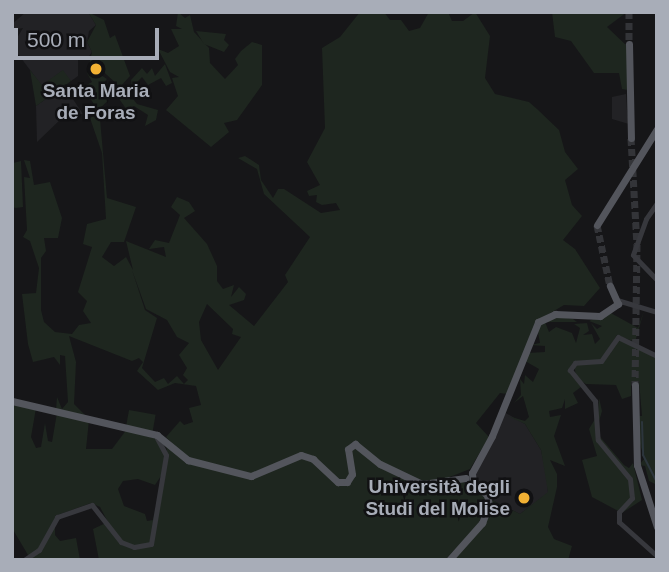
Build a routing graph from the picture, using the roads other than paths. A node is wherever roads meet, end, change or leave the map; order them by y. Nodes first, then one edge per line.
1 (629, 44) tunnel mouth
2 (657, 129) edge
3 (631, 138) tunnel mouth
4 (657, 203) edge
5 (597, 225) tunnel mouth
6 (657, 280) edge
7 (614, 303) joint
8 (657, 312) edge
9 (657, 356) edge
10 (635, 384) tunnel mouth
11 (12, 401) edge
12 (157, 435) junction
13 (469, 476) junction
14 (657, 527) edge
15 (657, 556) edge
16 (450, 559) edge
17 (24, 560) edge

1 - 3 main road
2 - 5 main road
4 - 6 street
7 - 8 street
7 - 13 main road
9 - 15 street
10 - 14 main road
11 - 12 main road
12 - 13 main road
12 - 17 street
13 - 16 main road

